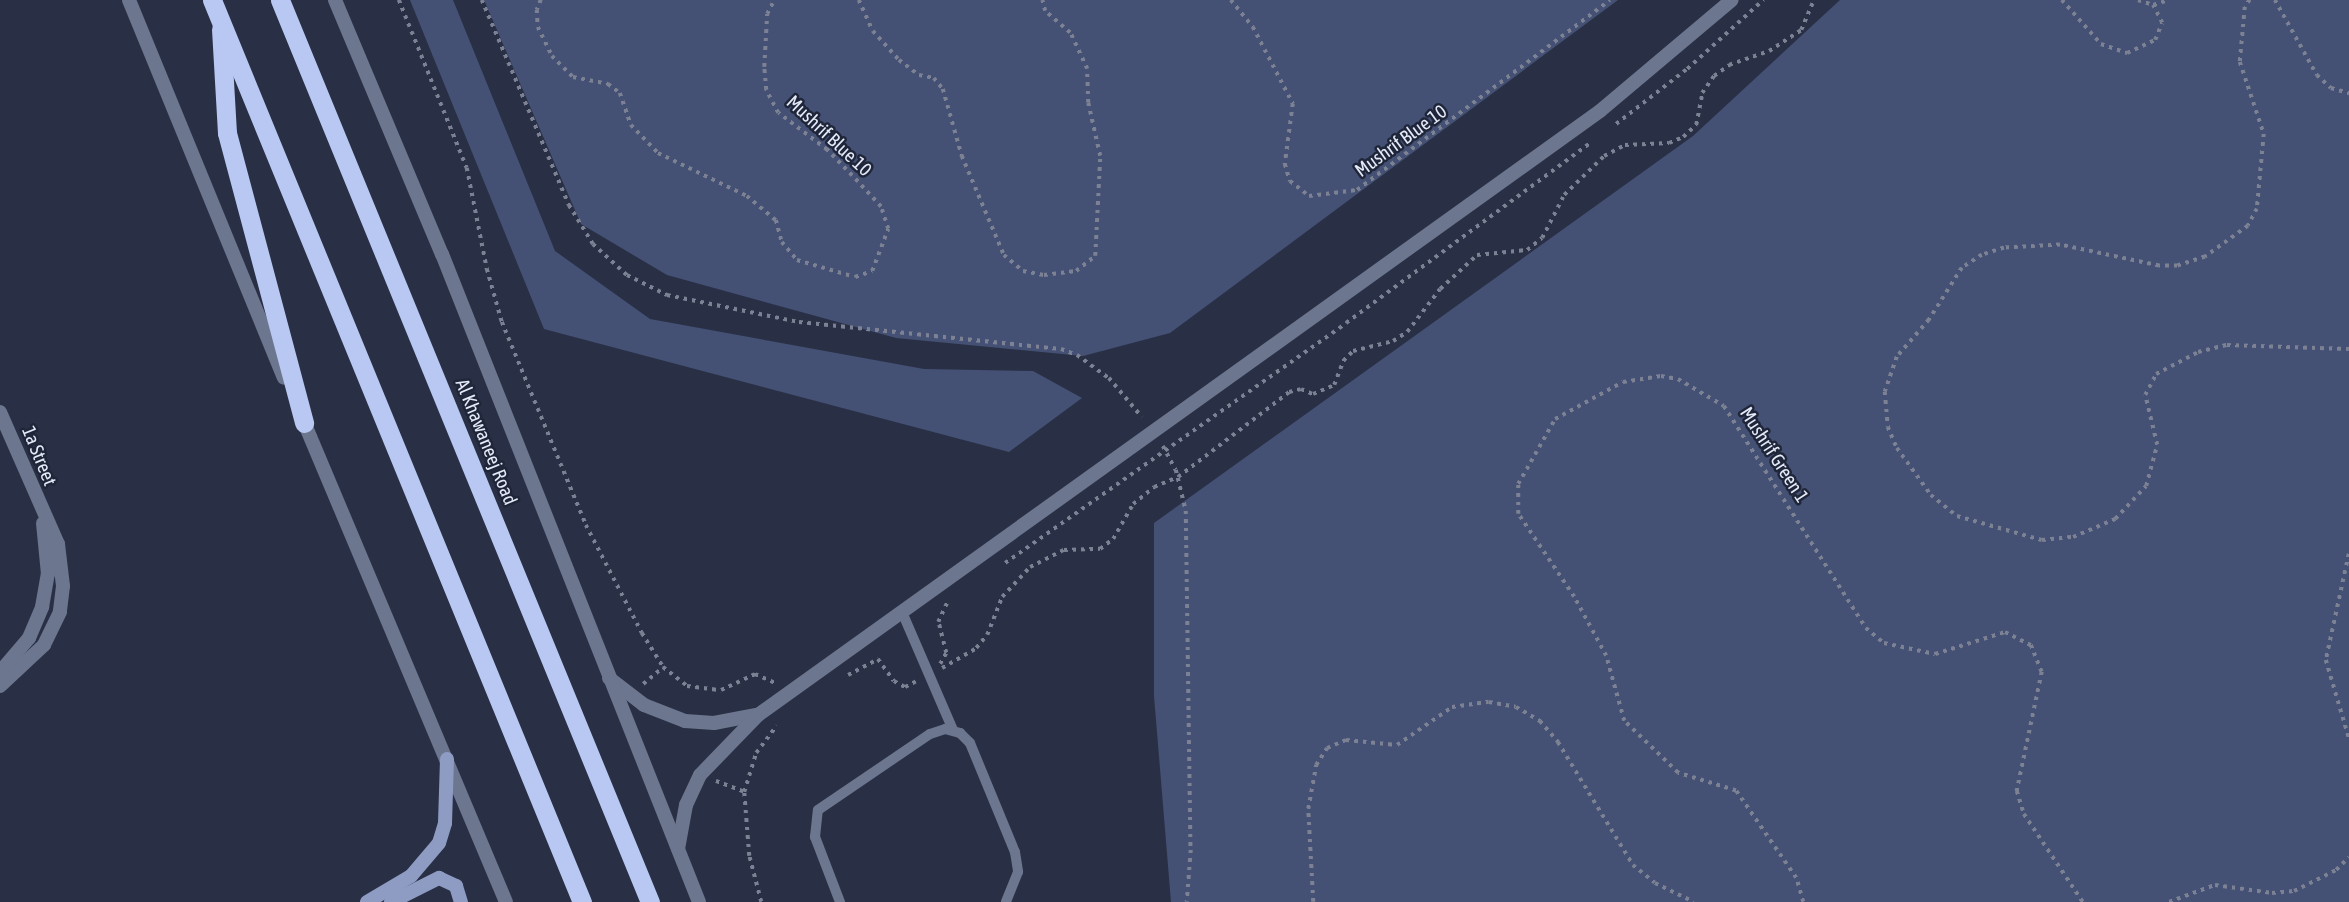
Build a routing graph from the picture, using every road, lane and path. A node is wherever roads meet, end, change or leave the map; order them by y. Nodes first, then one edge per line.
1 (129, 0) edge
2 (212, 0) edge
3 (280, 0) edge
4 (335, 0) edge
5 (399, 0) edge
6 (482, 0) edge
7 (541, 0) edge
8 (774, 0) edge
9 (859, 0) edge
10 (1042, 0) edge
11 (1231, 0) edge
12 (1610, 0) edge
13 (1732, 0) edge
14 (1763, 0) edge
15 (1814, 0) edge
16 (2062, 0) edge
17 (2138, 0) edge
18 (2168, 0) edge
19 (2250, 0) edge
20 (2274, 0) edge
21 (2153, 5) junction
22 (221, 21) junction
23 (2349, 93) edge
24 (1614, 125) dead end
25 (1592, 142) dead end
26 (2349, 349) edge
27 (0, 412) edge
28 (304, 423) junction
29 (1155, 433) junction
30 (1167, 451) junction
31 (1178, 477) junction
32 (42, 514) junction
33 (2349, 554) edge
34 (994, 570) dead end
35 (948, 602) dead end
36 (902, 612) junction
37 (0, 672) edge
38 (929, 675) junction
39 (610, 677) junction
40 (842, 679) dead end
41 (0, 686) edge
42 (785, 695) junction
43 (758, 715) junction
44 (781, 722) dead end
45 (953, 730) junction
46 (2349, 738) edge
47 (447, 759) junction
48 (699, 775) junction
49 (744, 792) junction
50 (678, 849) junction
51 (2349, 857) edge
52 (368, 902) edge
53 (391, 902) edge
54 (461, 902) edge
55 (506, 902) edge
56 (582, 902) edge
57 (650, 902) edge
58 (699, 902) edge
59 (761, 902) edge
60 (840, 902) edge
61 (1006, 902) edge
62 (1187, 902) edge
63 (1313, 902) edge
64 (1694, 902) edge
65 (1803, 902) edge
66 (2082, 902) edge
67 (2169, 902) edge

1 - 28 street
2 - 22 highway
3 - 57 highway, Al Khawaneej Road
4 - 39 street
5 - 42 path
6 - 29 path
7 - 8 path, Mushrif Blue 10
9 - 10 path
11 - 12 path, Mushrif Blue 10
13 - 29 street
14 - 24 path
15 - 31 path
16 - 21 path
17 - 21 path
18 - 21 path
19 - 26 path
20 - 23 path
22 - 28 highway
22 - 56 highway
25 - 30 path
27 - 32 street, 1a Street
28 - 47 street
29 - 30 path
29 - 36 street
30 - 31 path
30 - 34 path
31 - 38 path
31 - 62 path
32 - 37 street, 1a Street
32 - 41 street, 1a Street
33 - 46 path
35 - 38 path
36 - 38 lane
36 - 42 street
38 - 40 path
38 - 45 lane
39 - 43 street
39 - 50 street
42 - 43 street
43 - 48 street
44 - 49 path
45 - 60 lane
45 - 61 lane
47 - 52 main road
47 - 55 street
48 - 49 path
48 - 50 street
49 - 59 path
50 - 58 street
51 - 67 path
53 - 54 main road
63 - 64 path
65 - 66 path, Mushrif Green 1

